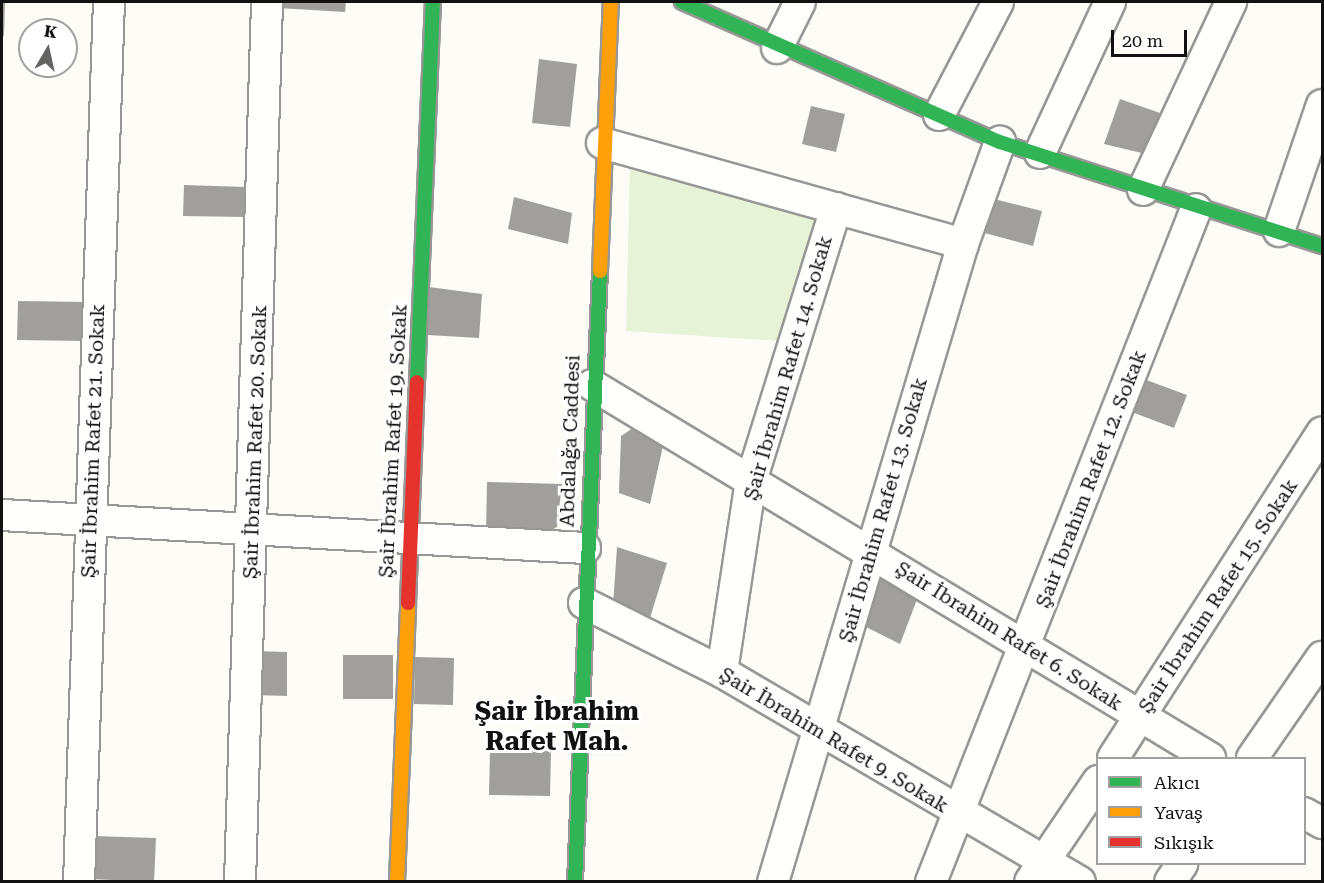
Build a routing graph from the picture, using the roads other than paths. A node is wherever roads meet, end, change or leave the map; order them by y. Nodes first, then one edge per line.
1 (109, 2) edge
2 (267, 2) edge
3 (433, 2) edge
4 (611, 2) edge
5 (682, 2) edge
6 (800, 2) edge
7 (998, 2) edge
8 (1110, 2) edge
9 (1231, 2) edge
10 (777, 48) junction
11 (1323, 105) edge
12 (939, 115) junction
13 (1000, 142) junction
14 (602, 143) junction
15 (1040, 153) junction
16 (1143, 190) junction
17 (836, 208) junction
18 (1196, 209) junction
19 (1279, 231) junction
20 (963, 244) junction
21 (1323, 246) edge
22 (592, 384) junction
23 (1323, 432) edge
24 (751, 482) junction
25 (2, 515) edge
26 (90, 520) junction
27 (252, 531) junction
28 (408, 537) junction
29 (585, 548) junction
30 (869, 550) junction
31 (584, 603) junction
32 (1025, 645) junction
33 (1320, 662) edge
34 (722, 672) junction
35 (1141, 717) junction
36 (820, 731) junction
37 (1114, 757) edge
38 (1207, 757) edge
39 (1253, 757) edge
40 (1096, 784) edge
41 (957, 813) junction
42 (1306, 814) edge
43 (1323, 824) edge
44 (1181, 865) edge
45 (1037, 871) edge
46 (79, 882) edge
47 (240, 882) edge
48 (397, 882) edge
49 (575, 882) edge
50 (773, 882) edge
51 (931, 882) edge
52 (1080, 882) edge
53 (1170, 882) edge

1 - 26 street, Şair İbrahim Rafet 21. Sokak
2 - 27 street, Şair İbrahim Rafet 20. Sokak
3 - 28 street, Şair İbrahim Rafet 19. Sokak
4 - 14 street, Abdalağa Caddesi
5 - 10 street
6 - 10 street
7 - 12 street
8 - 15 street
9 - 16 street
10 - 12 street
11 - 19 street
12 - 13 street
13 - 15 street
13 - 20 street, Şair İbrahim Rafet 13. Sokak
14 - 17 street
14 - 22 street, Abdalağa Caddesi
15 - 16 street
16 - 18 street
17 - 20 street
17 - 24 street, Şair İbrahim Rafet 14. Sokak
18 - 19 street
18 - 32 street, Şair İbrahim Rafet 12. Sokak
19 - 21 street
20 - 30 street, Şair İbrahim Rafet 13. Sokak
22 - 24 street, Şair İbrahim Rafet 6. Sokak
22 - 29 street, Abdalağa Caddesi
23 - 35 street, Şair İbrahim Rafet 15. Sokak
24 - 30 street, Şair İbrahim Rafet 6. Sokak
24 - 34 street, Şair İbrahim Rafet 14. Sokak
25 - 26 street
26 - 27 street
26 - 46 street, Şair İbrahim Rafet 21. Sokak
27 - 28 street
27 - 47 street, Şair İbrahim Rafet 20. Sokak
28 - 29 street
28 - 48 street, Şair İbrahim Rafet 19. Sokak
29 - 31 street, Abdalağa Caddesi
30 - 32 street, Şair İbrahim Rafet 6. Sokak
30 - 36 street, Şair İbrahim Rafet 13. Sokak
31 - 34 street, Şair İbrahim Rafet 9. Sokak
31 - 49 street, Abdalağa Caddesi
32 - 35 street, Şair İbrahim Rafet 6. Sokak
32 - 41 street, Şair İbrahim Rafet 12. Sokak
33 - 39 street
34 - 36 street, Şair İbrahim Rafet 9. Sokak
35 - 37 street, Şair İbrahim Rafet 15. Sokak
35 - 38 street, Şair İbrahim Rafet 6. Sokak
36 - 41 street, Şair İbrahim Rafet 9. Sokak
36 - 50 street, Şair İbrahim Rafet 13. Sokak
40 - 45 street
41 - 45 street, Şair İbrahim Rafet 9. Sokak
41 - 51 street, Şair İbrahim Rafet 12. Sokak
42 - 43 street
44 - 53 street
45 - 52 street, Şair İbrahim Rafet 9. Sokak

